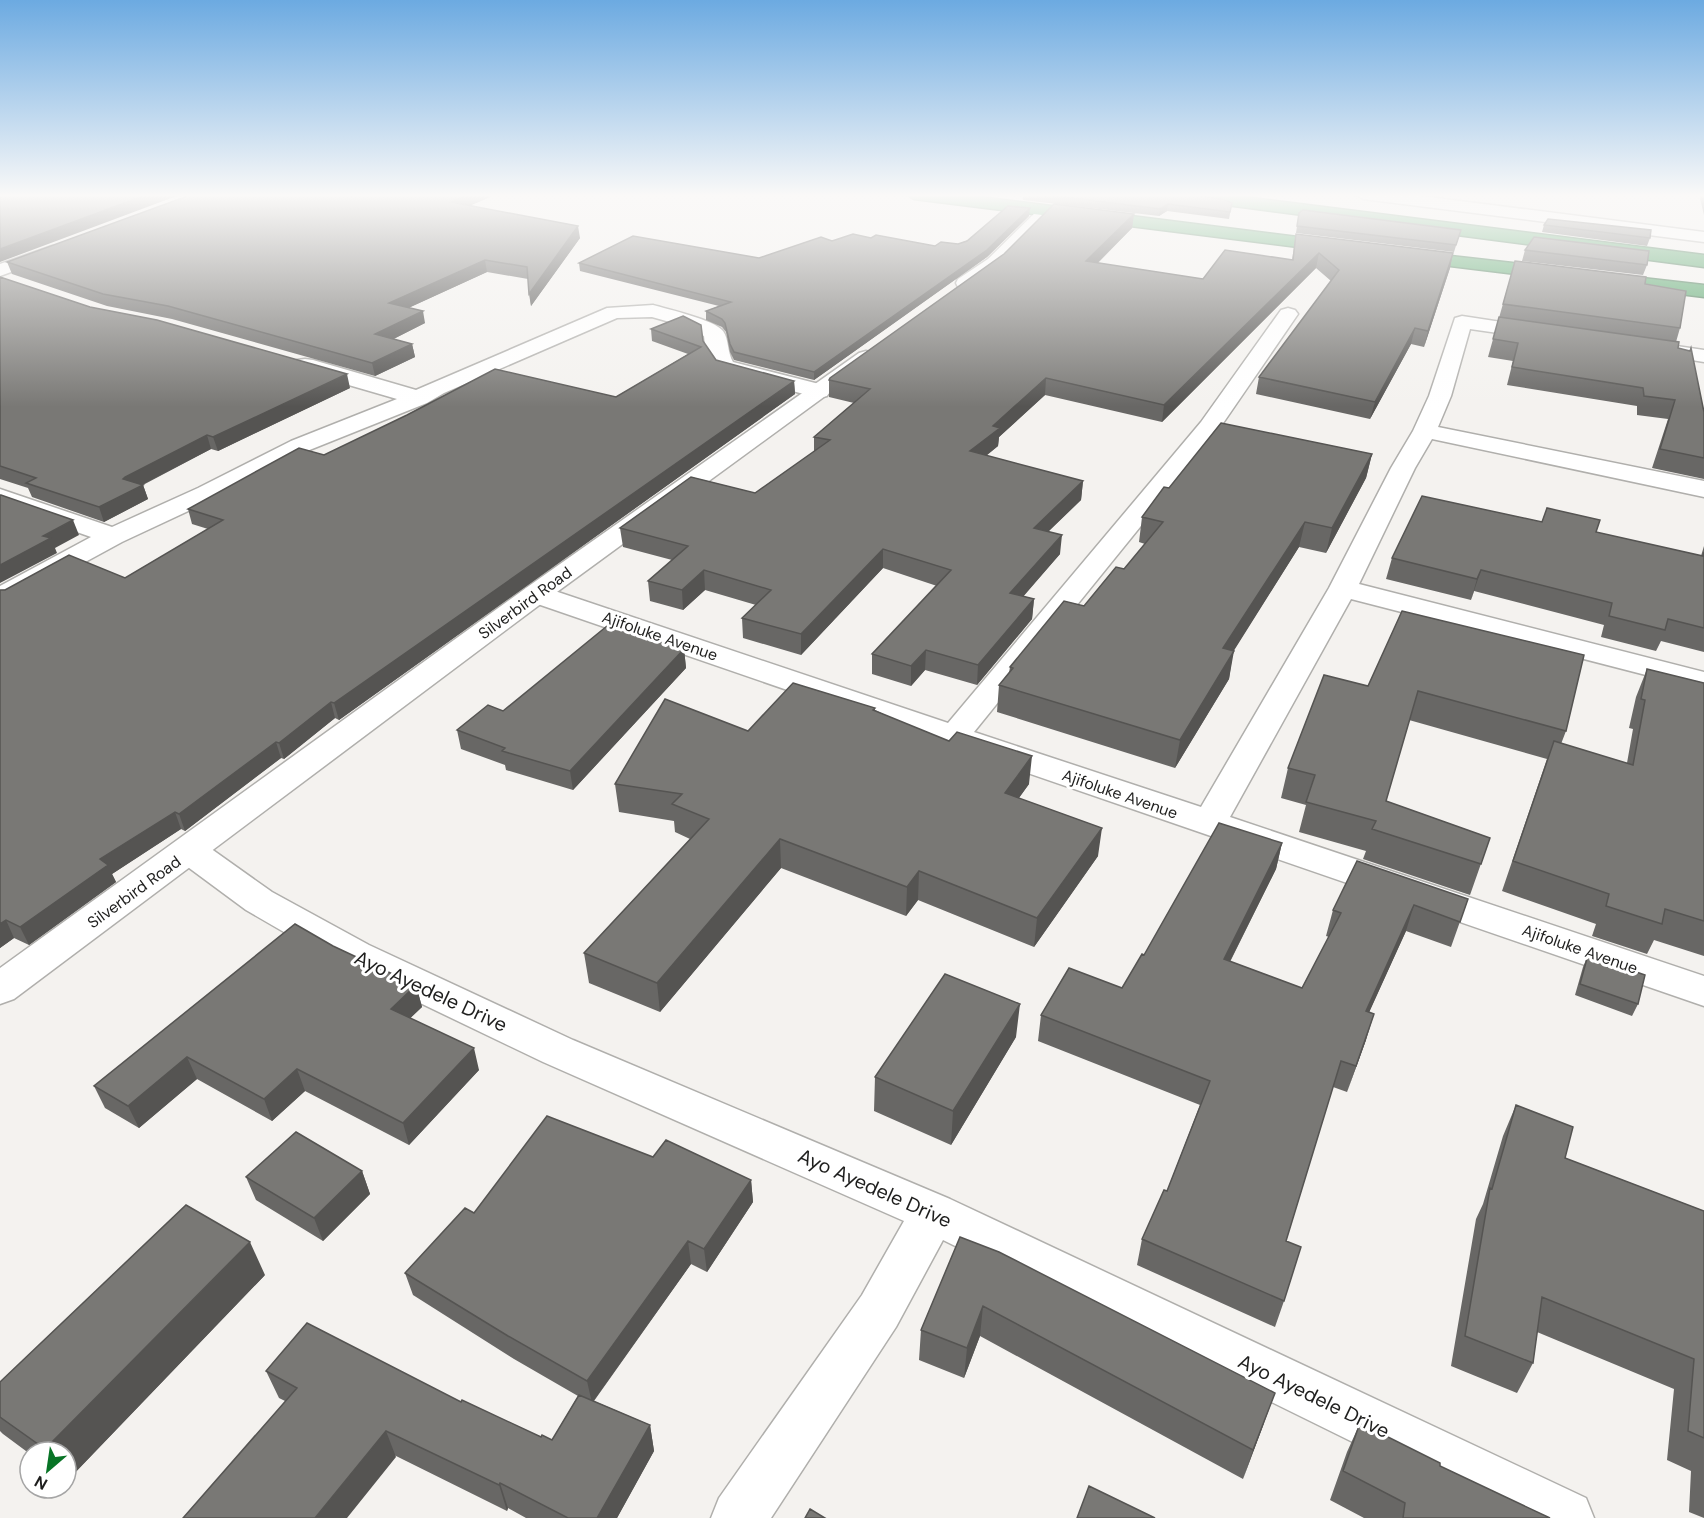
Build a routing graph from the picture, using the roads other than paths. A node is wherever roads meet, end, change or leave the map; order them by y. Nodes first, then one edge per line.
1 (29, 265) edge
2 (992, 265) edge
3 (1486, 265) edge
4 (4, 278) edge
5 (1704, 291) edge
6 (942, 300) edge
7 (1288, 314) dead end
8 (1566, 337) edge
9 (885, 342) edge
10 (1635, 346) edge
11 (1704, 356) edge
12 (284, 359) edge
13 (819, 392) junction
14 (419, 398) junction
15 (1425, 431) junction
16 (1704, 489) edge
17 (0, 497) edge
18 (113, 536) junction
19 (1343, 588) junction
20 (536, 594) junction
21 (0, 597) edge
22 (1704, 681) edge
23 (952, 737) junction
24 (1209, 824) junction
25 (190, 851) junction
26 (0, 989) edge
27 (1704, 991) edge
28 (934, 1213) junction
29 (739, 1518) edge
30 (1566, 1518) edge

1 - 4 street
2 - 6 street
3 - 5 highway
7 - 23 street
8 - 15 street
9 - 13 street, Silverbird Road
10 - 11 street
12 - 14 street
13 - 14 street
13 - 20 street, Silverbird Road
14 - 18 street
15 - 16 street
15 - 19 street
17 - 18 street
18 - 21 street
19 - 22 street
19 - 24 street
20 - 23 street, Ajifoluke Avenue
20 - 25 street, Silverbird Road
23 - 24 street, Ajifoluke Avenue
24 - 27 street, Ajifoluke Avenue
25 - 26 street, Silverbird Road
25 - 28 street, Ayo Ayedele Drive
28 - 29 street
28 - 30 street, Ayo Ayedele Drive

